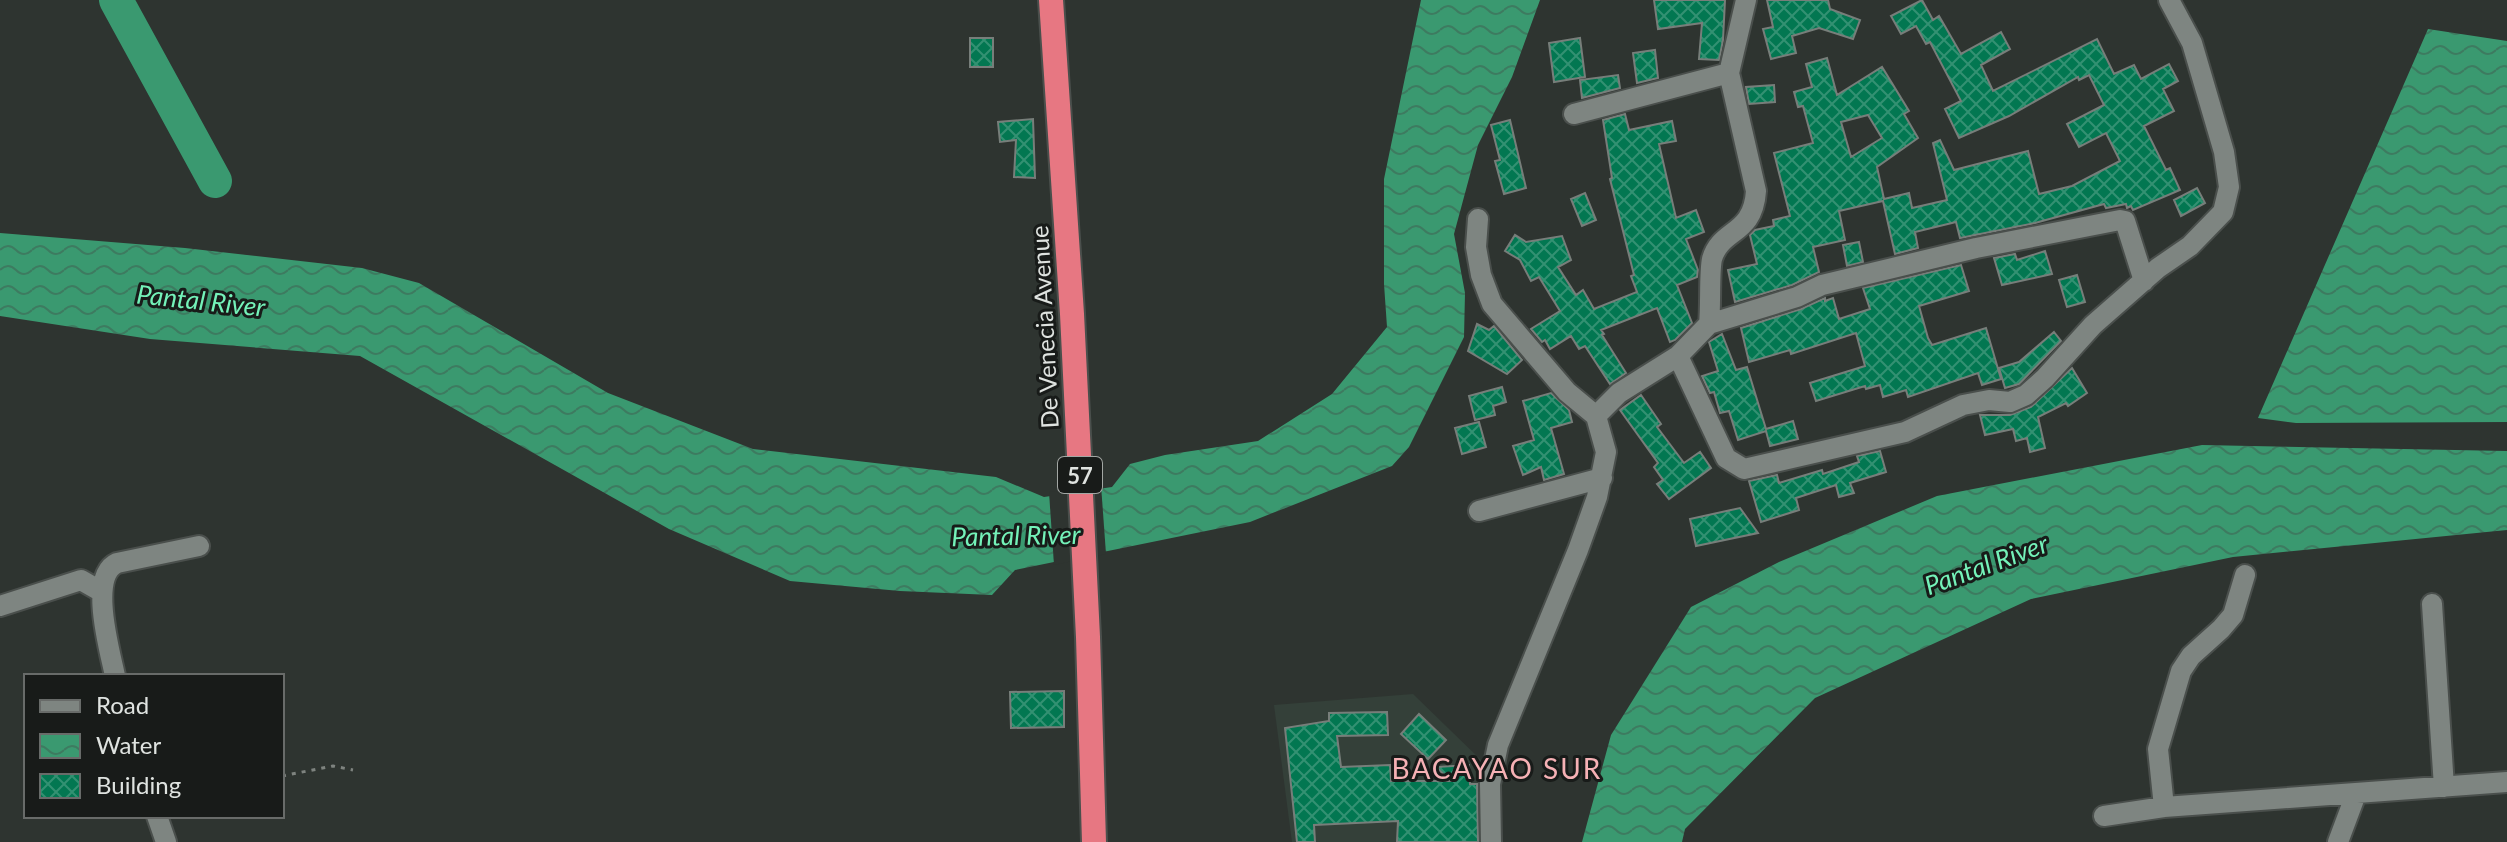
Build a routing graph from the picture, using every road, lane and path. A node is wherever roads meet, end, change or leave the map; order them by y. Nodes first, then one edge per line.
1 (1051, 0) edge
2 (1746, 0) edge
3 (2169, 0) edge
4 (1729, 73) junction
5 (1574, 114) dead end
6 (1478, 219) dead end
7 (2144, 281) junction
8 (1709, 324) junction
9 (1678, 356) junction
10 (1596, 416) junction
11 (1602, 478) junction
12 (1479, 511) dead end
13 (199, 546) dead end
14 (2245, 575) dead end
15 (102, 592) junction
16 (2432, 604) dead end
17 (0, 606) edge
18 (115, 674) edge
19 (353, 770) dead end
20 (284, 776) edge
21 (2507, 782) edge
22 (2444, 787) junction
23 (2356, 794) junction
24 (2164, 807) junction
25 (2104, 816) dead end
26 (158, 818) edge
27 (166, 842) edge
28 (1094, 842) edge
29 (1491, 842) edge
30 (2338, 842) edge

1 - 28 highway, De Venecia Avenue / 57
2 - 4 street
3 - 7 street
4 - 5 street
4 - 8 street
6 - 10 street
7 - 8 street
7 - 9 street
8 - 9 street
9 - 10 street
10 - 11 street
11 - 12 street
11 - 29 street
13 - 15 street
14 - 24 street
15 - 17 street
15 - 18 street
16 - 22 street
19 - 20 path
21 - 22 street
22 - 23 street
23 - 24 street
23 - 30 street
24 - 25 street
26 - 27 street

